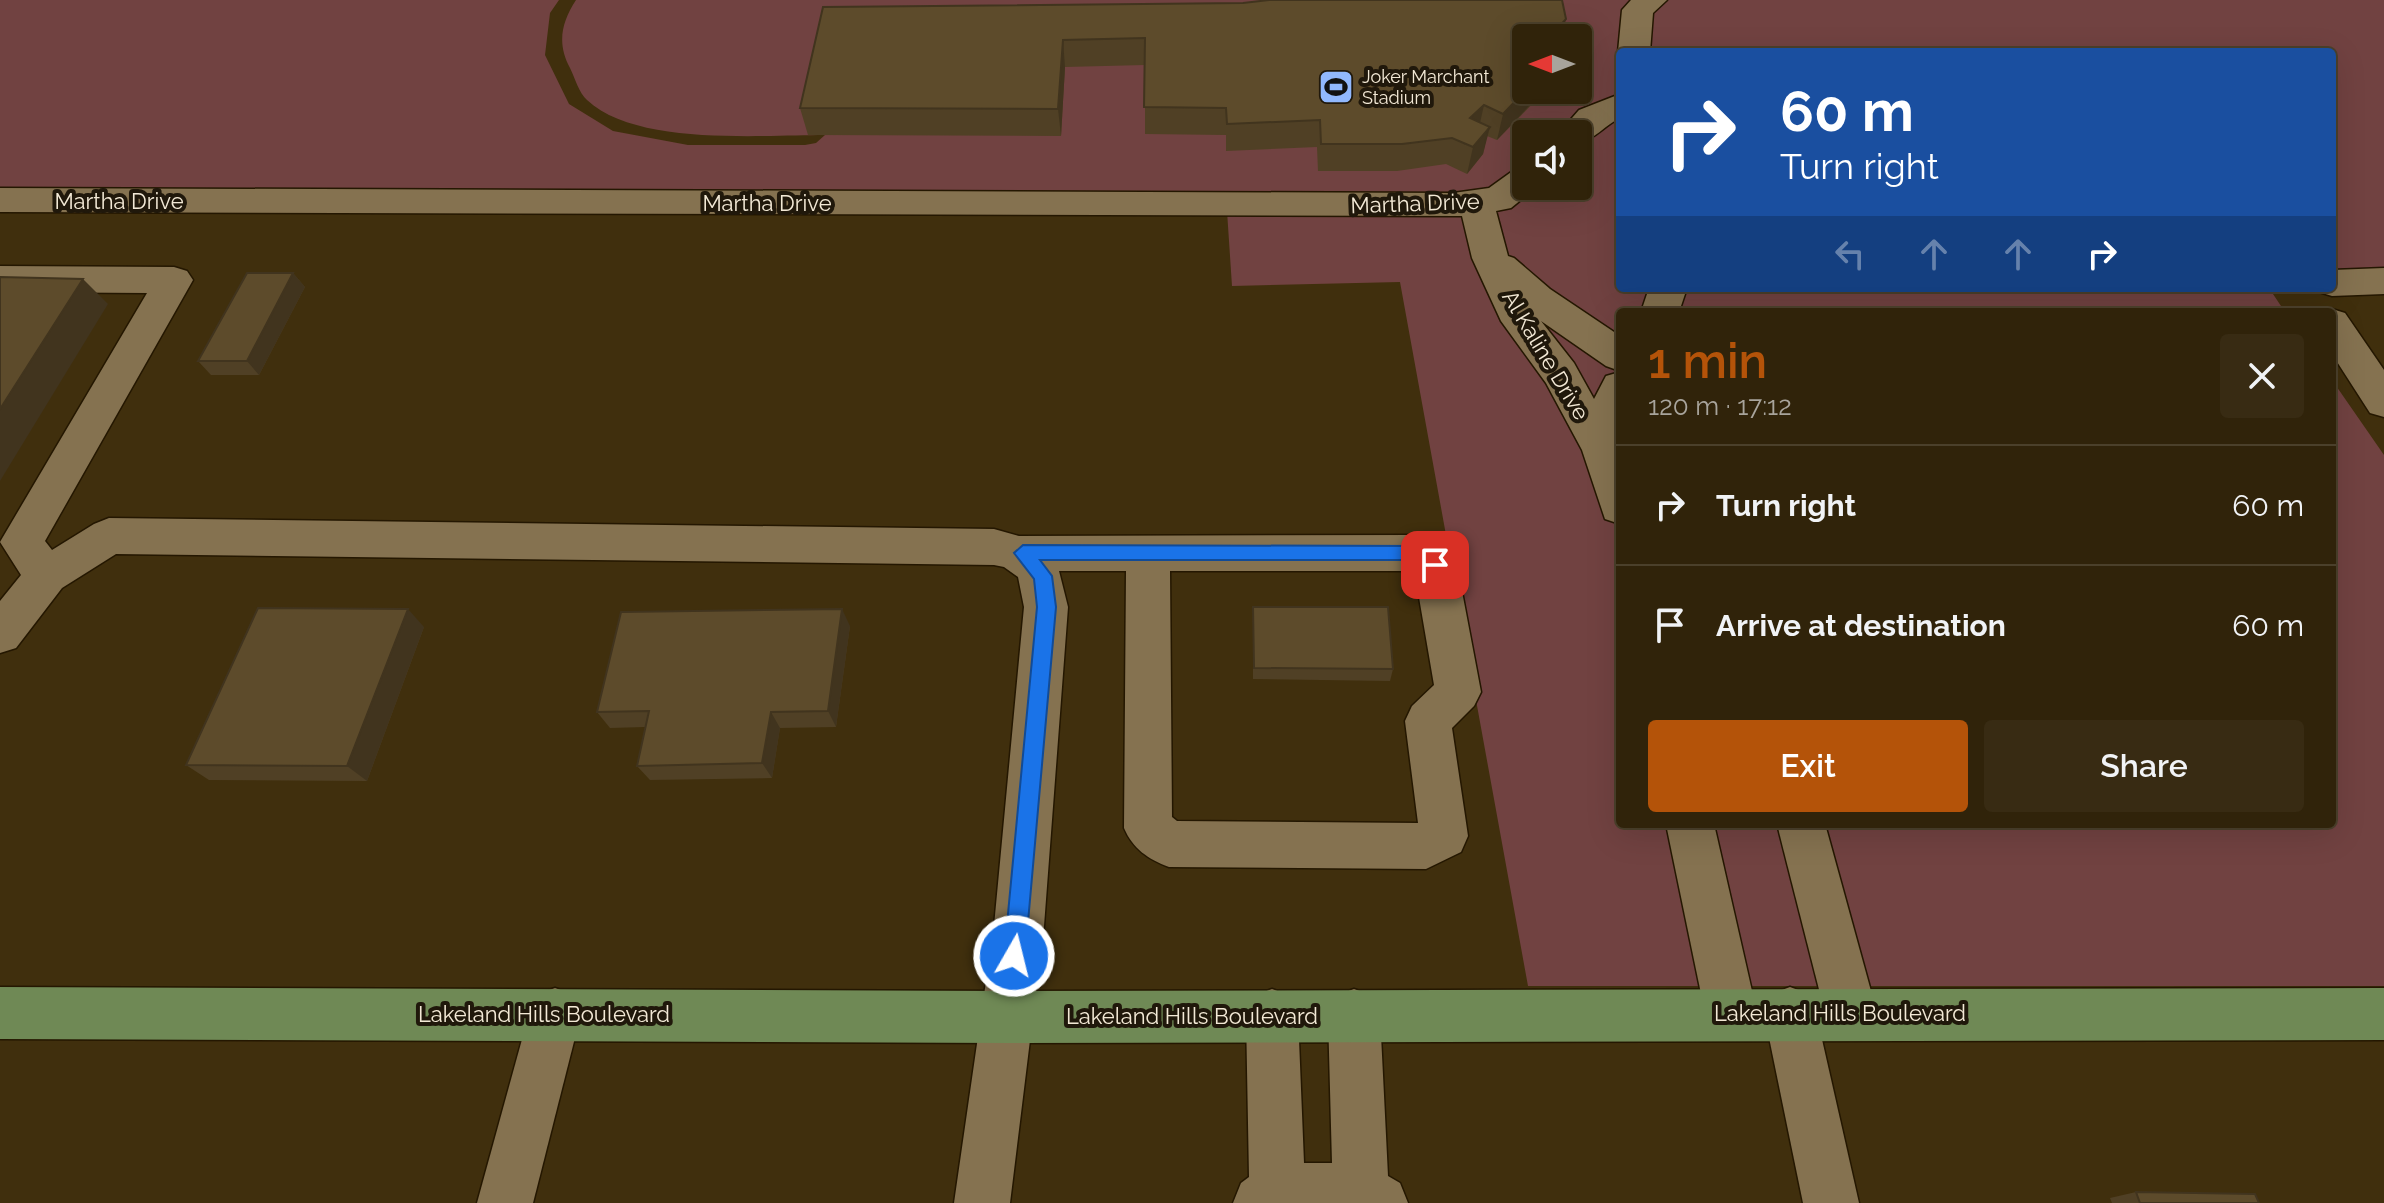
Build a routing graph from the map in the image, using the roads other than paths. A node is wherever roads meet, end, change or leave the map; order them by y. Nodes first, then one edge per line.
1 (1651, 0) edge
2 (1634, 48) edge
3 (1616, 107) edge
4 (1589, 120) edge
5 (1512, 188) edge
6 (0, 200) edge
7 (1476, 202) junction
8 (1490, 258) junction
9 (0, 279) edge
10 (2384, 281) edge
11 (2336, 283) edge
12 (2336, 329) edge
13 (1616, 353) edge
14 (1616, 395) edge
15 (2384, 402) edge
16 (1602, 449) junction
17 (1616, 494) edge
18 (1023, 553) junction
19 (1148, 553) junction
20 (47, 575) junction
21 (0, 634) edge
22 (1691, 828) edge
23 (1802, 828) edge
24 (0, 1013) edge
25 (1731, 1013) junction
26 (1790, 1013) junction
27 (1851, 1013) junction
28 (555, 1014) junction
29 (2384, 1014) edge
30 (1272, 1015) junction
31 (1354, 1015) junction
32 (1005, 1017) junction
33 (1269, 1197) edge
34 (1370, 1197) edge
35 (505, 1203) edge
36 (982, 1203) edge
37 (1831, 1203) edge

1 - 2 street
3 - 4 street
5 - 7 street, Martha Drive
6 - 7 street, Martha Drive
7 - 8 street, Al Kaline Drive
8 - 13 street
8 - 16 street, Al Kaline Drive
9 - 20 street
10 - 11 street
12 - 15 street
14 - 16 street
16 - 17 street, Al Kaline Drive
18 - 19 street
18 - 20 street
18 - 32 street
19 - 19 street
20 - 21 street
22 - 25 street
23 - 27 street
24 - 28 main road, Lakeland Hills Boulevard
25 - 26 main road, Lakeland Hills Boulevard
25 - 31 main road, Lakeland Hills Boulevard
26 - 27 main road, Lakeland Hills Boulevard
26 - 37 street
27 - 29 main road, Lakeland Hills Boulevard
28 - 32 main road, Lakeland Hills Boulevard
28 - 35 street
30 - 31 main road, Lakeland Hills Boulevard
30 - 32 main road, Lakeland Hills Boulevard
30 - 33 street
31 - 34 street
32 - 36 street
33 - 34 street

